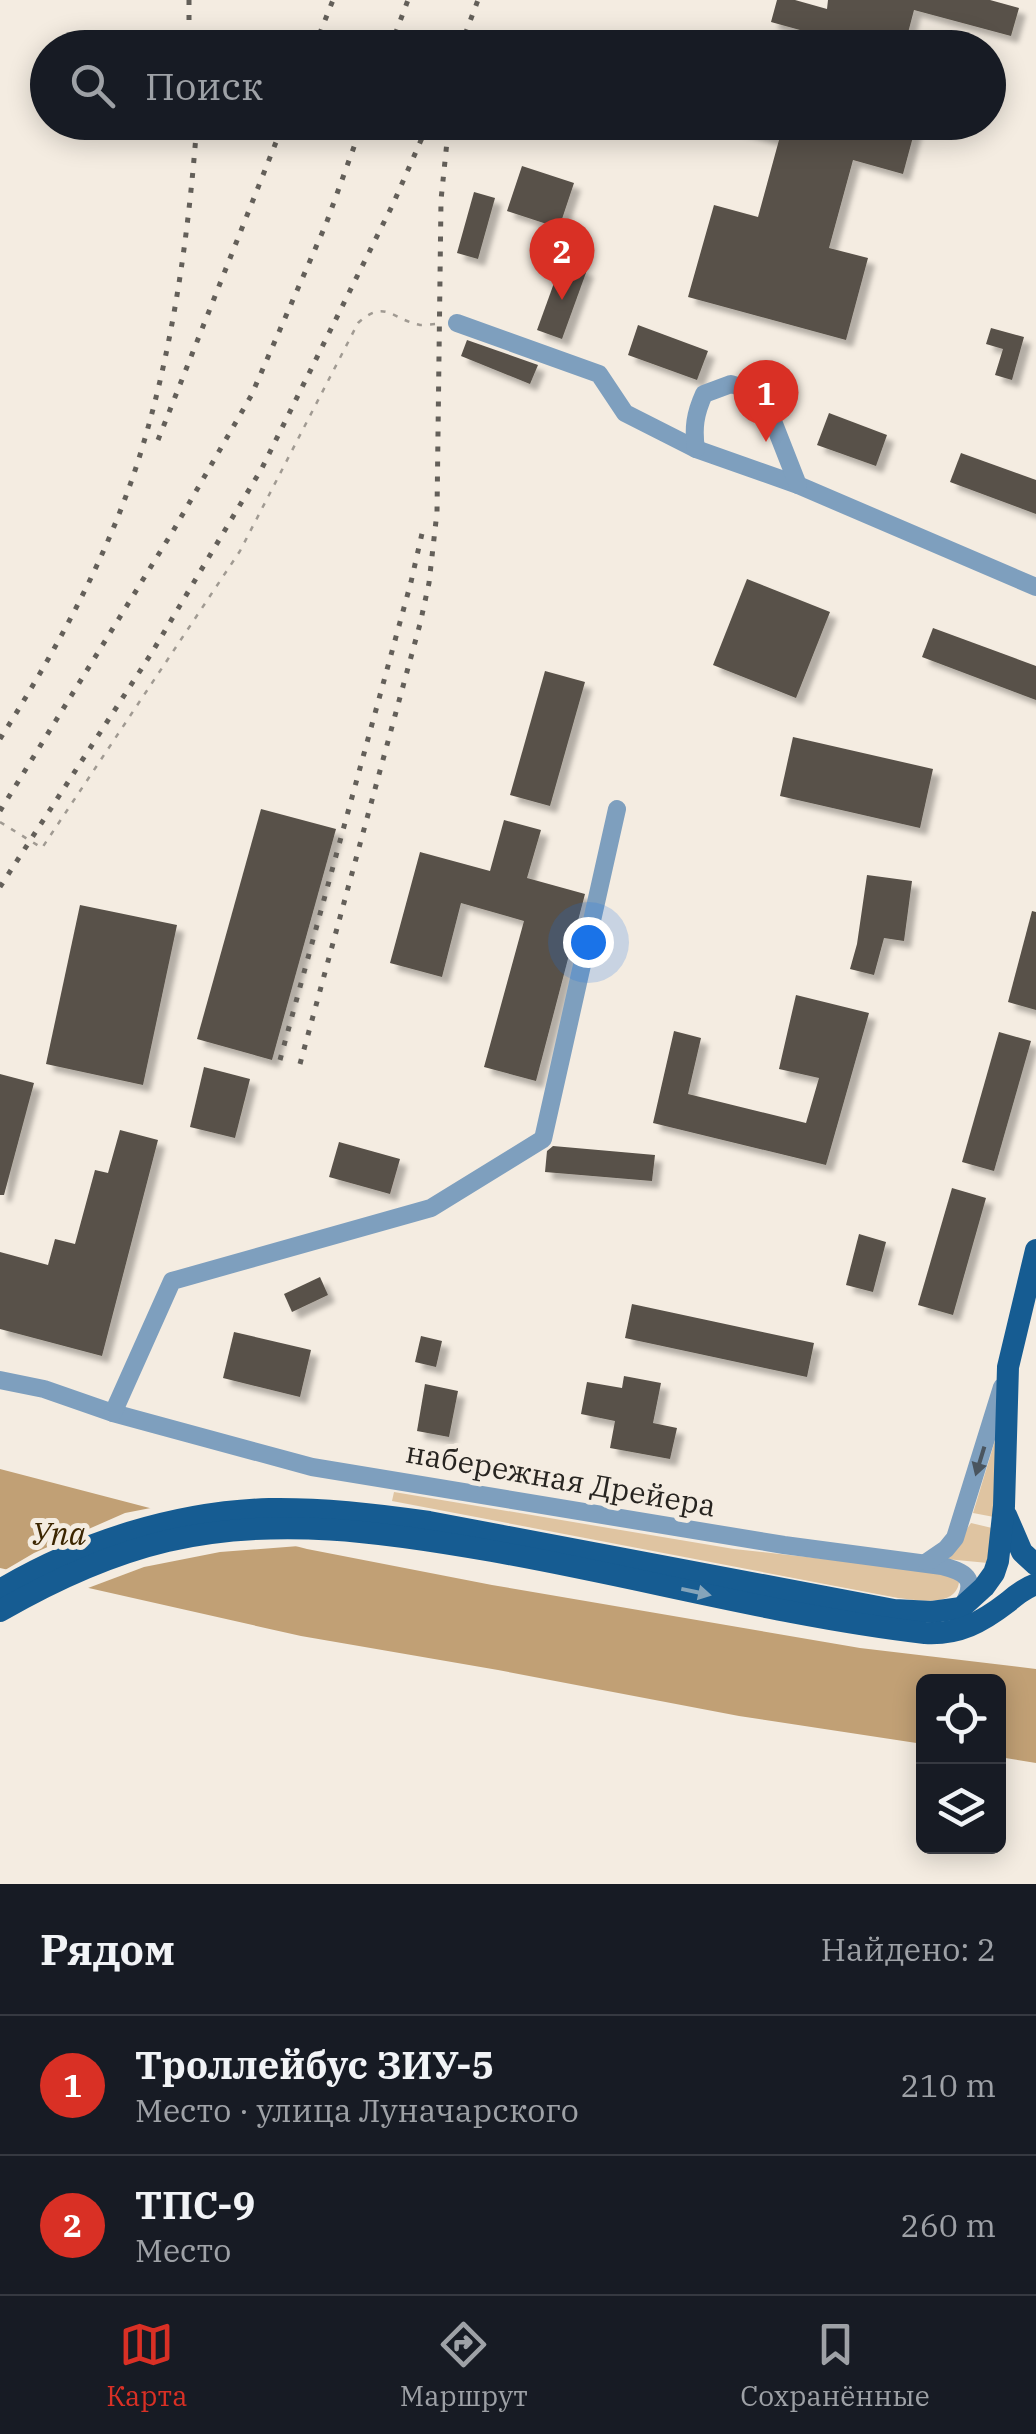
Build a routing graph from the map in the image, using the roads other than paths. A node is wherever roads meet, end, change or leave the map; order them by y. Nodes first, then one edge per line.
1 (457, 324) road end
2 (696, 449) junction
3 (798, 485) junction
4 (1036, 587) edge
5 (617, 808) dead end
6 (1036, 1250) edge
7 (1031, 1295) edge
8 (1008, 1367) junction
9 (0, 1380) edge
10 (113, 1413) junction
11 (1004, 1506) junction
12 (429, 1531) junction
13 (926, 1562) junction
14 (1036, 1564) edge
15 (1036, 1584) edge
16 (0, 1590) edge
17 (960, 1608) junction
18 (0, 1611) edge

1 - 2 street
2 - 3 street
2 - 3 street
3 - 4 street
5 - 10 street
6 - 7 main road
7 - 8 main road
8 - 11 main road
8 -> 13 street
9 - 10 street, набережная Дрейера
10 - 13 street, набережная Дрейера
11 - 14 main road
11 - 17 main road
12 -> 15 main road
12 - 16 main road
12 - 17 main road
12 - 18 main road
13 - 17 street, набережная Дрейера

